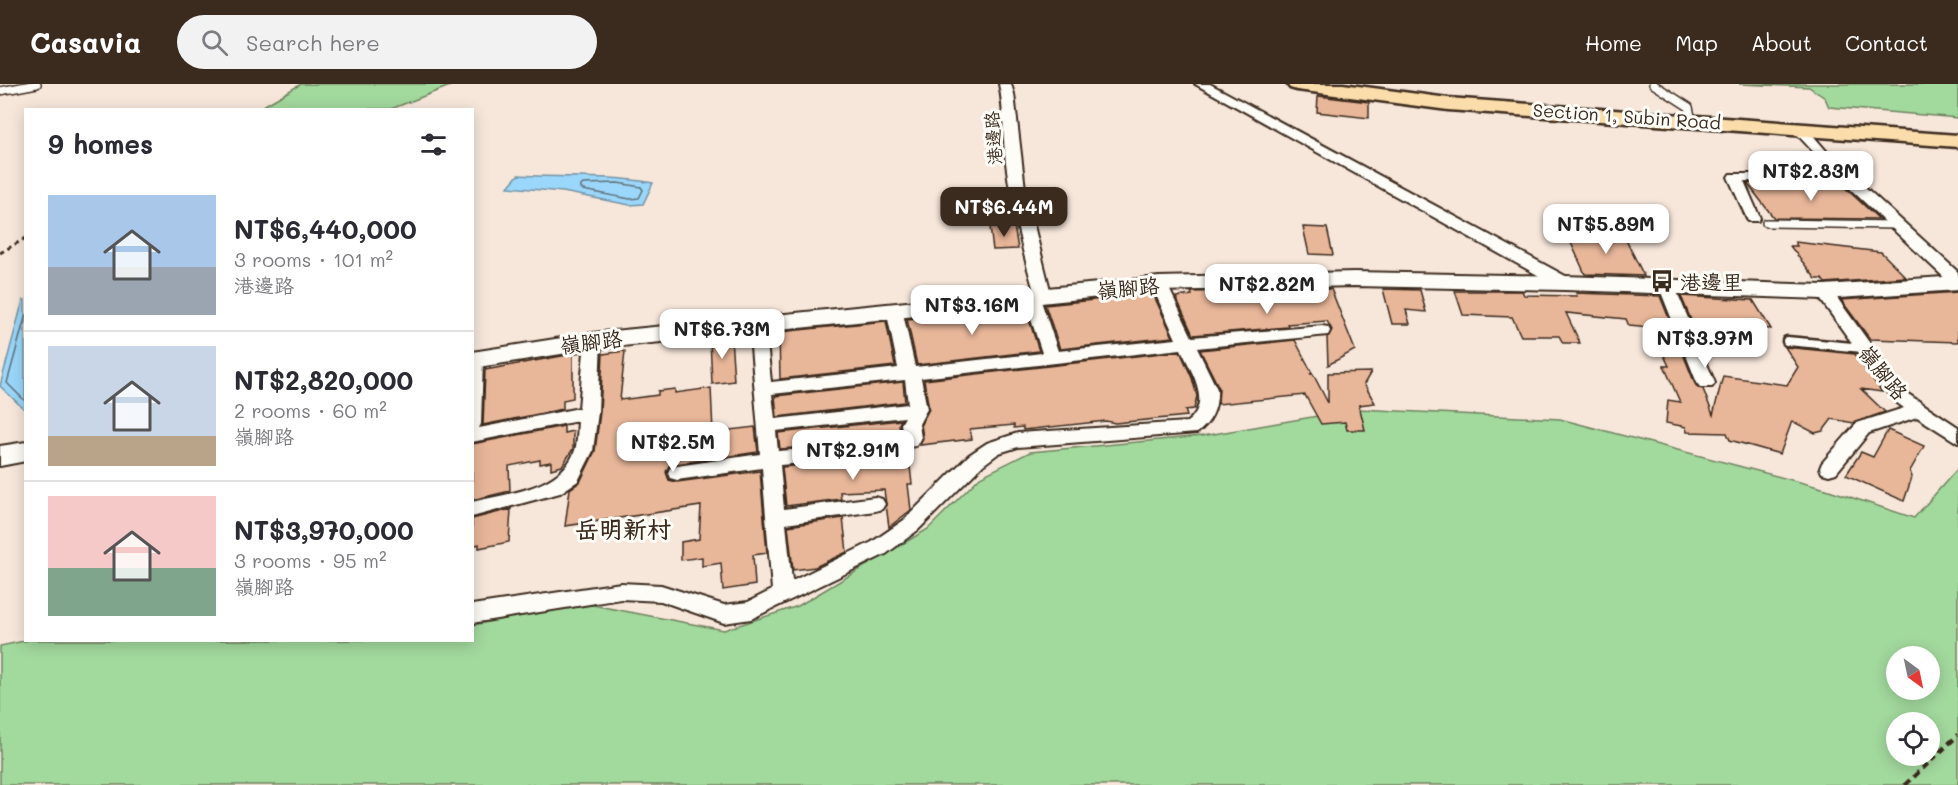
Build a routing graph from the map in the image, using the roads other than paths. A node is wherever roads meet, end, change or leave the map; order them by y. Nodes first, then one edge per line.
1 (37, 84) edge
2 (1005, 84) edge
3 (1201, 84) edge
4 (1297, 84) edge
5 (1426, 84) edge
6 (1653, 84) edge
7 (1232, 85) edge
8 (0, 91) edge
9 (1228, 99) junction
10 (1690, 114) junction
11 (1799, 128) junction
12 (1958, 129) edge
13 (1958, 141) edge
14 (1847, 178) junction
15 (1760, 221) joint
16 (1896, 225) junction
17 (1958, 282) edge
18 (1565, 283) junction
19 (1159, 284) junction
20 (1667, 287) junction
21 (1824, 292) junction
22 (1037, 295) junction
23 (894, 309) junction
24 (757, 323) junction
25 (1322, 331) dead end
26 (593, 341) junction
27 (1787, 341) dead end
28 (1187, 343) junction
29 (1863, 348) junction
30 (1052, 357) junction
31 (474, 359) edge
32 (910, 373) junction
33 (1706, 383) dead end
34 (762, 389) junction
35 (918, 409) junction
36 (1919, 410) junction
37 (588, 412) junction
38 (766, 426) junction
39 (474, 436) edge
40 (1958, 436) edge
41 (835, 448) dead end
42 (871, 450) dead end
43 (24, 451) edge
44 (0, 456) edge
45 (769, 460) junction
46 (1829, 468) dead end
47 (677, 473) dead end
48 (875, 504) dead end
49 (474, 509) edge
50 (775, 518) junction
51 (783, 595) junction
52 (474, 614) edge

1 - 8 lane
2 - 22 street, 港邊路
3 - 9 street
4 - 10 main road, Section 1, Subin Road
5 - 10 main road, Section 1, Subin Road
6 - 10 lane
7 - 9 street
9 - 18 street
10 - 11 main road, Section 1, Subin Road
10 - 12 main road, Section 1, Subin Road
11 - 13 main road, Section 1, Subin Road
11 - 14 street
14 - 15 street
14 - 16 street
15 - 16 lane
16 - 17 street
17 - 21 street, 嶺腳路
18 - 19 street, 嶺腳路
18 - 20 street, 嶺腳路
19 - 22 street, 嶺腳路
19 - 28 street
20 - 21 street, 嶺腳路
20 - 33 street
21 - 29 street, 嶺腳路
22 - 23 street, 嶺腳路
22 - 30 street, 港邊路
23 - 24 street, 嶺腳路
23 - 32 street
24 - 26 street, 嶺腳路
24 - 34 street
25 - 28 street
26 - 31 street, 嶺腳路
26 - 37 street
27 - 29 lane
28 - 30 street
28 - 51 street
29 - 36 street, 嶺腳路
30 - 32 street
32 - 34 street
32 - 35 street
34 - 38 street
35 - 38 street
35 - 41 street
36 - 40 street, 嶺腳路
36 - 46 street
37 - 39 street
37 - 49 street
38 - 45 street
42 - 45 street
43 - 44 street
45 - 47 street
45 - 50 street
48 - 50 street
50 - 51 street
51 - 52 street

